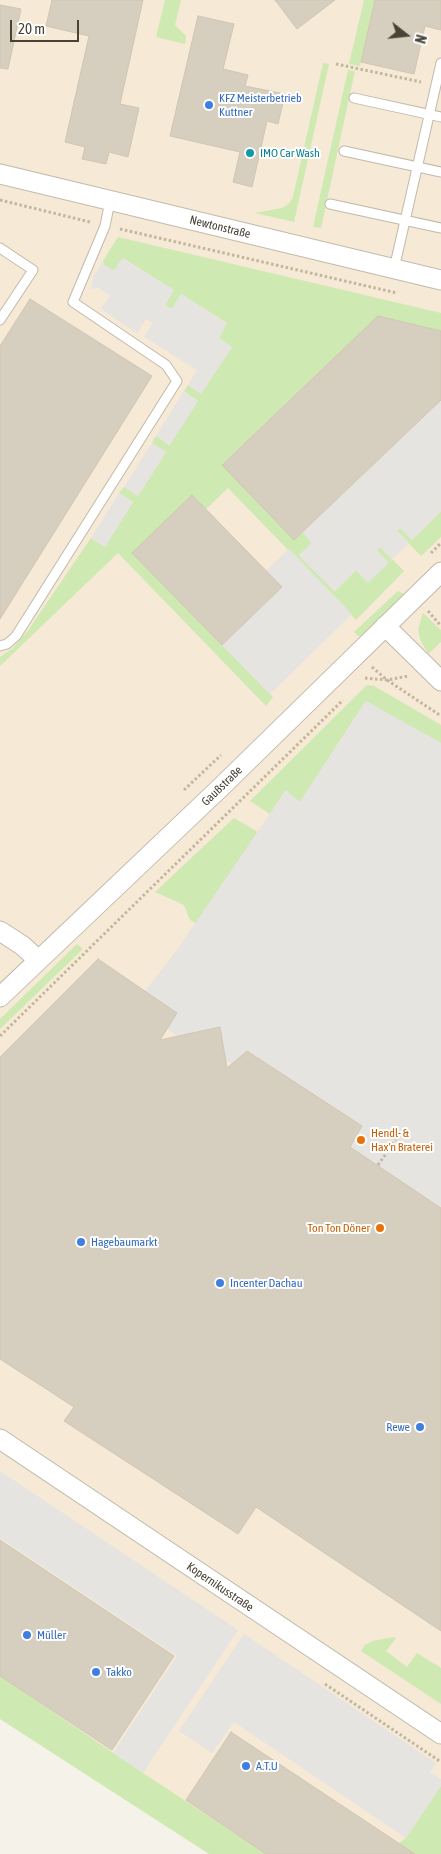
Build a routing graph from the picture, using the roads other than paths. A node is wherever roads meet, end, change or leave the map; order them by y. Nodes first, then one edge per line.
1 (441, 63) edge
2 (354, 98) dead end
3 (429, 114) junction
4 (441, 117) edge
5 (344, 151) dead end
6 (417, 166) junction
7 (441, 172) edge
8 (0, 174) edge
9 (110, 201) junction
10 (330, 204) dead end
11 (405, 220) junction
12 (441, 228) edge
13 (0, 248) edge
14 (394, 270) junction
15 (441, 280) edge
16 (0, 320) edge
17 (441, 572) edge
18 (385, 626) junction
19 (0, 646) edge
20 (441, 681) edge
21 (0, 931) edge
22 (38, 960) junction
23 (0, 997) edge
24 (0, 1440) edge
25 (441, 1734) edge

1 - 3 lane
2 - 3 lane
3 - 4 lane
3 - 6 lane
5 - 6 lane
6 - 7 lane
6 - 11 lane
8 - 9 street, Newtonstraße
9 - 14 street, Newtonstraße
9 - 19 lane
10 - 11 lane
11 - 12 lane
11 - 14 lane
13 - 16 lane
14 - 15 street, Newtonstraße
17 - 18 street, Gaußstraße
18 - 20 street
18 - 22 street, Gaußstraße
21 - 22 street
22 - 23 street, Gaußstraße
24 - 25 street, Kopernikusstraße

